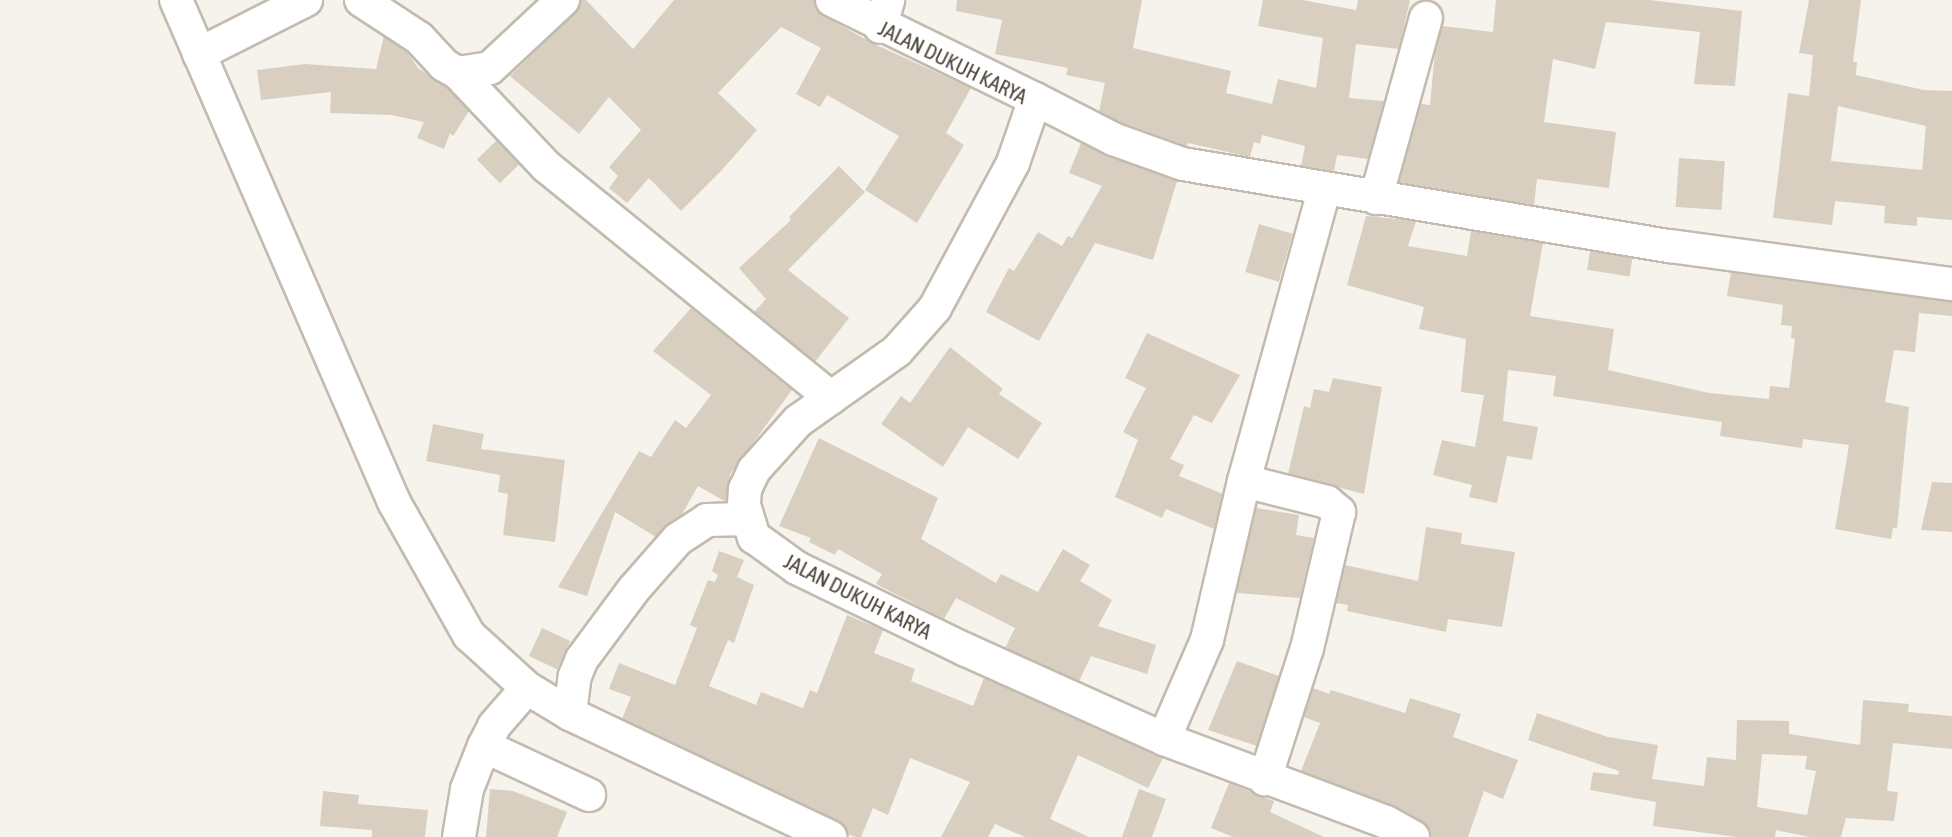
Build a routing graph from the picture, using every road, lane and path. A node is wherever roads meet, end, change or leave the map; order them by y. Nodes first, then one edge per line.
1 (176, 0) edge
2 (306, 0) edge
3 (361, 0) edge
4 (563, 0) edge
5 (832, 0) edge
6 (884, 13) edge
7 (1426, 18) dead end
8 (199, 54) junction
9 (458, 73) junction
10 (1035, 99) junction
11 (1324, 189) junction
12 (1376, 198) junction
13 (1952, 284) edge
14 (831, 398) junction
15 (1244, 482) junction
16 (747, 519) junction
17 (527, 688) junction
18 (570, 714) junction
19 (1164, 739) junction
20 (484, 746) junction
21 (1264, 779) junction
22 (589, 795) dead end
23 (459, 837) edge
24 (830, 837) edge
25 (1413, 837) edge

1 - 8 street
2 - 8 street
3 - 9 street
4 - 9 street
5 - 6 street, JALAN DUKUH KARYA
6 - 10 street, JALAN DUKUH KARYA
7 - 12 street
8 - 17 street
9 - 14 street
10 - 11 street
10 - 14 street, JALAN DUKUH KARYA
11 - 12 street
11 - 15 street
12 - 13 street
14 - 16 street, JALAN DUKUH KARYA
15 - 19 street
15 - 21 street
16 - 18 street
16 - 19 street, JALAN DUKUH KARYA
17 - 18 street
17 - 20 street
18 - 24 street
19 - 21 street, JALAN DUKUH KARYA
20 - 22 street
20 - 23 street
21 - 25 street, JALAN DUKUH KARYA

